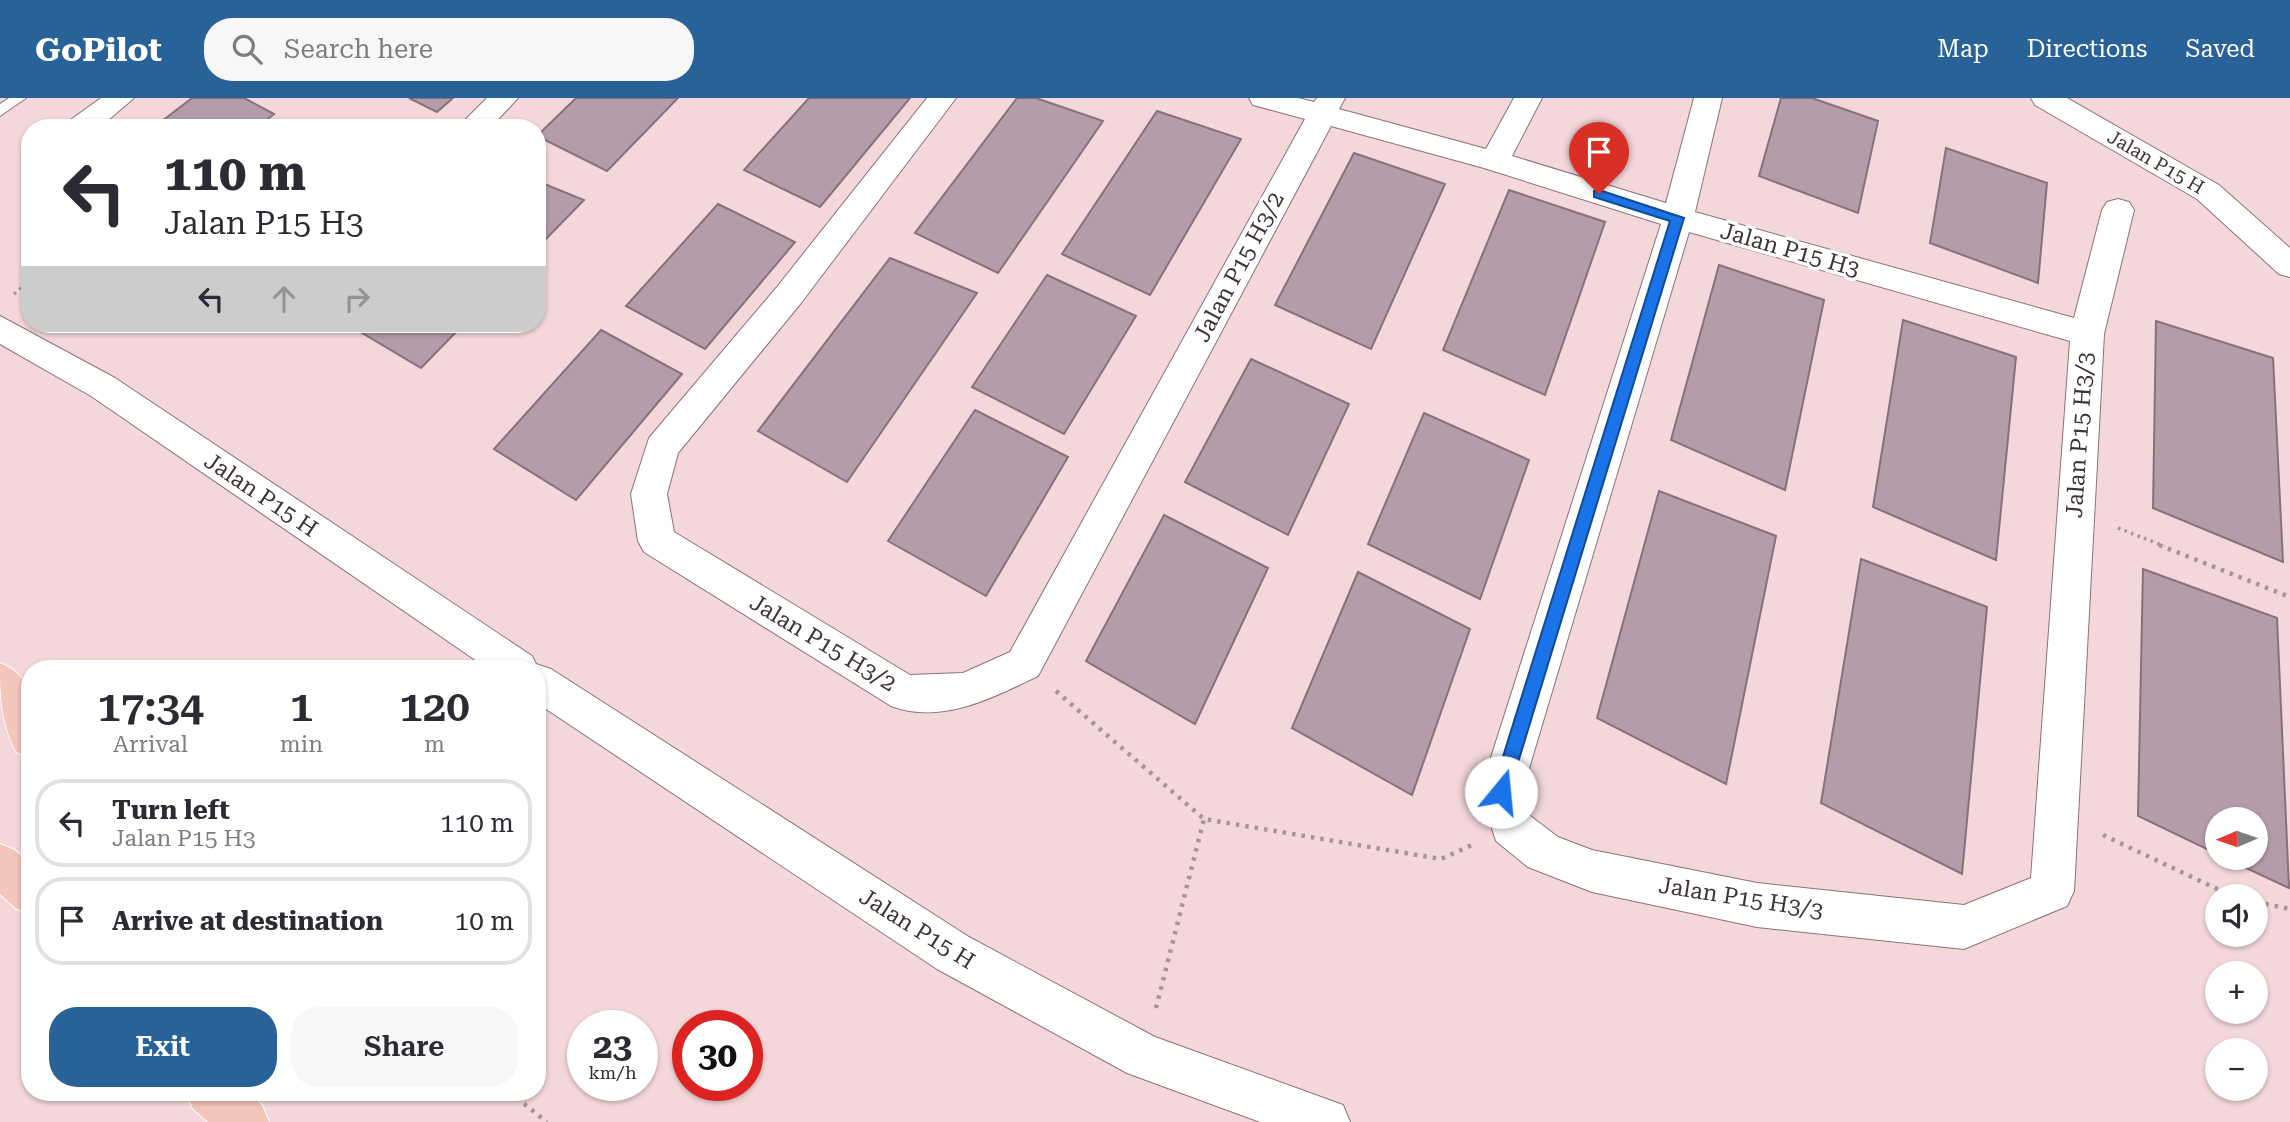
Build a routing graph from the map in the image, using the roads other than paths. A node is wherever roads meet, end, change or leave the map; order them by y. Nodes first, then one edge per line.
1 (19, 98) edge
2 (120, 98) edge
3 (504, 98) edge
4 (942, 98) edge
5 (1263, 98) edge
6 (1500, 98) edge
7 (1528, 98) edge
8 (1708, 98) edge
9 (2045, 98) edge
10 (1326, 106) edge
11 (0, 111) edge
12 (91, 119) edge
13 (482, 119) edge
14 (1482, 158) junction
15 (2118, 210) dead end
16 (1678, 218) junction
17 (2290, 266) edge
18 (0, 328) edge
19 (2087, 334) junction
20 (506, 660) edge
21 (0, 681) edge
22 (546, 687) edge
23 (21, 709) edge
24 (0, 864) edge
25 (21, 884) edge
26 (216, 1101) edge
27 (219, 1101) edge
28 (233, 1122) edge
29 (245, 1122) edge
30 (1326, 1122) edge

1 - 11 lane
2 - 12 street
3 - 13 street
4 - 10 street, Jalan P15 H3/2
5 - 10 street, Jalan P15 H3
6 - 14 street
7 - 14 street
8 - 16 street
9 - 17 street, Jalan P15 H
10 - 14 street, Jalan P15 H3
14 - 16 street, Jalan P15 H3
15 - 19 street, Jalan P15 H3/3
16 - 19 street, Jalan P15 H3
16 - 19 street, Jalan P15 H3/3
18 - 20 street, Jalan P15 H
21 - 23 main road
22 - 30 street, Jalan P15 H
24 - 25 main road
26 - 28 main road
27 - 29 main road

